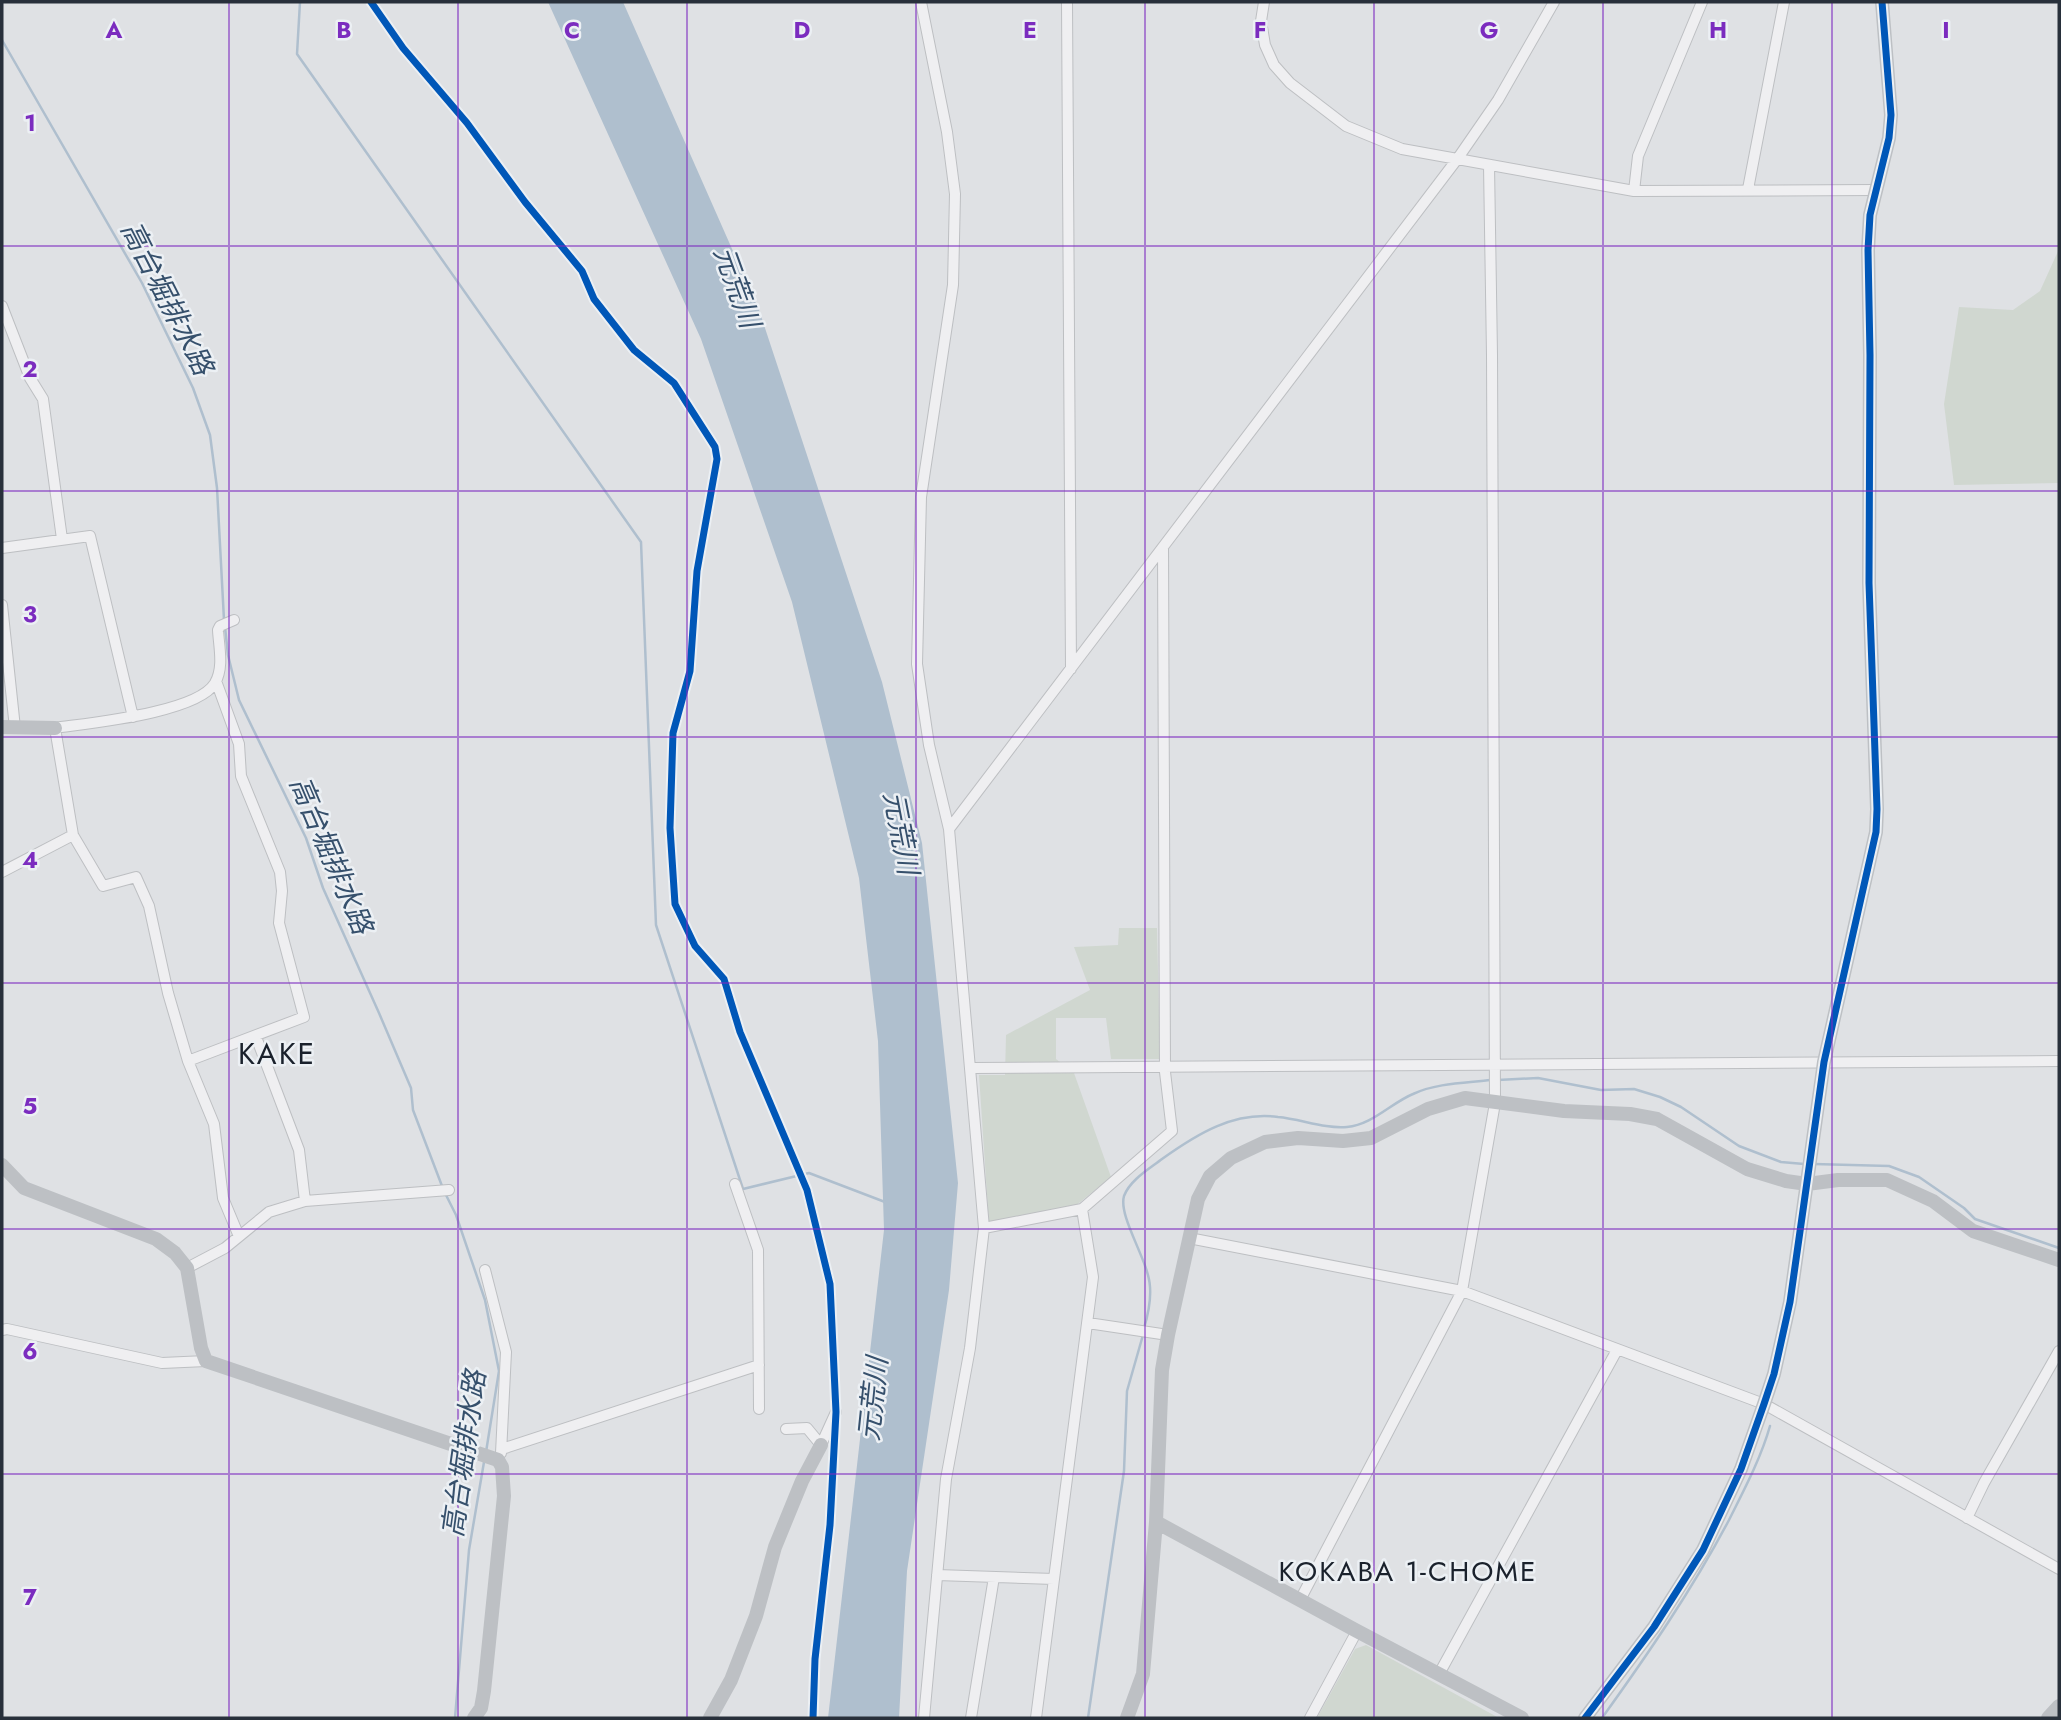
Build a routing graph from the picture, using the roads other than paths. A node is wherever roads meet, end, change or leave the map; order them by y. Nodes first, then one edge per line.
1 (921, 2) edge
2 (1067, 2) edge
3 (1264, 2) edge
4 (1554, 2) edge
5 (1702, 2) edge
6 (1784, 2) edge
7 (1882, 2) edge
8 (1458, 158) junction
9 (1489, 165) junction
10 (1748, 189) junction
11 (1876, 190) junction
12 (1634, 191) junction
13 (2, 306) edge
14 (62, 539) junction
15 (2, 548) edge
16 (1163, 549) junction
17 (2, 605) edge
18 (234, 620) dead end
19 (1071, 669) junction
20 (216, 681) junction
21 (133, 717) junction
22 (8, 728) edge
23 (55, 728) junction
24 (949, 829) junction
25 (73, 835) junction
26 (2, 872) edge
27 (256, 1037) junction
28 (188, 1061) junction
29 (2059, 1061) edge
30 (1824, 1062) junction
31 (1493, 1066) junction
32 (1166, 1067) junction
33 (972, 1068) junction
34 (1495, 1102) junction
35 (2, 1166) edge
36 (735, 1184) dead end
37 (1807, 1184) junction
38 (449, 1190) dead end
39 (305, 1201) junction
40 (1082, 1209) junction
41 (984, 1228) junction
42 (238, 1234) junction
43 (1189, 1238) junction
44 (2059, 1260) edge
45 (187, 1268) junction
46 (485, 1270) dead end
47 (1462, 1291) junction
48 (1088, 1323) junction
49 (2, 1330) edge
50 (1168, 1335) junction
51 (1617, 1350) junction
52 (2059, 1351) edge
53 (206, 1361) junction
54 (759, 1365) junction
55 (1764, 1404) junction
56 (760, 1409) dead end
57 (836, 1412) dead end
58 (786, 1429) dead end
59 (821, 1445) junction
60 (500, 1455) junction
61 (1967, 1518) junction
62 (1156, 1522) junction
63 (2059, 1569) edge
64 (937, 1575) junction
65 (994, 1577) junction
66 (1054, 1579) junction
67 (1300, 1601) junction
68 (1357, 1632) junction
69 (1439, 1674) junction
70 (2059, 1706) edge
71 (474, 1718) edge
72 (710, 1718) edge
73 (923, 1718) edge
74 (971, 1718) edge
75 (1036, 1718) edge
76 (1126, 1718) edge
77 (1310, 1718) edge
78 (1522, 1718) edge
79 (1586, 1718) edge
80 (2048, 1718) edge

1 - 24 street
2 - 19 street
3 - 8 street
4 - 8 street
5 - 12 street
6 - 10 street
7 - 11 street
8 - 9 street
8 - 16 street
9 - 12 street
9 - 31 street
10 - 11 street
10 - 12 street
11 - 30 street
13 - 14 street
14 - 15 street
14 - 21 street
16 - 19 street
16 - 32 street
17 - 22 street
18 - 20 street
19 - 24 street
20 - 21 street
20 - 27 street
21 - 23 street
22 - 23 street
23 - 25 street
24 - 33 street
25 - 26 street
25 - 28 street
27 - 28 street
27 - 39 street
28 - 42 street
29 - 30 street
30 - 31 street
30 - 37 street
31 - 32 street
31 - 34 street
32 - 33 street
32 - 40 street
33 - 41 street
34 - 37 street
34 - 43 street
34 - 47 street
35 - 45 street
36 - 54 street
37 - 44 street
37 - 55 street
38 - 39 street
39 - 42 street
40 - 41 street
40 - 48 street
41 - 64 street
42 - 45 street
43 - 47 street
43 - 50 street
45 - 53 street
46 - 60 street
47 - 51 street
47 - 67 street
48 - 50 street
48 - 66 street
49 - 53 street
50 - 62 street
51 - 55 street
51 - 69 street
52 - 61 street
53 - 60 street
54 - 56 street
54 - 60 street
55 - 61 street
55 - 79 street
57 - 59 street
58 - 59 street
59 - 72 street
60 - 71 street
61 - 63 street
62 - 67 street
62 - 76 street
64 - 65 street
64 - 73 street
65 - 66 street
65 - 74 street
66 - 75 street
67 - 68 street
68 - 69 street
68 - 77 street
69 - 78 street
70 - 80 street

